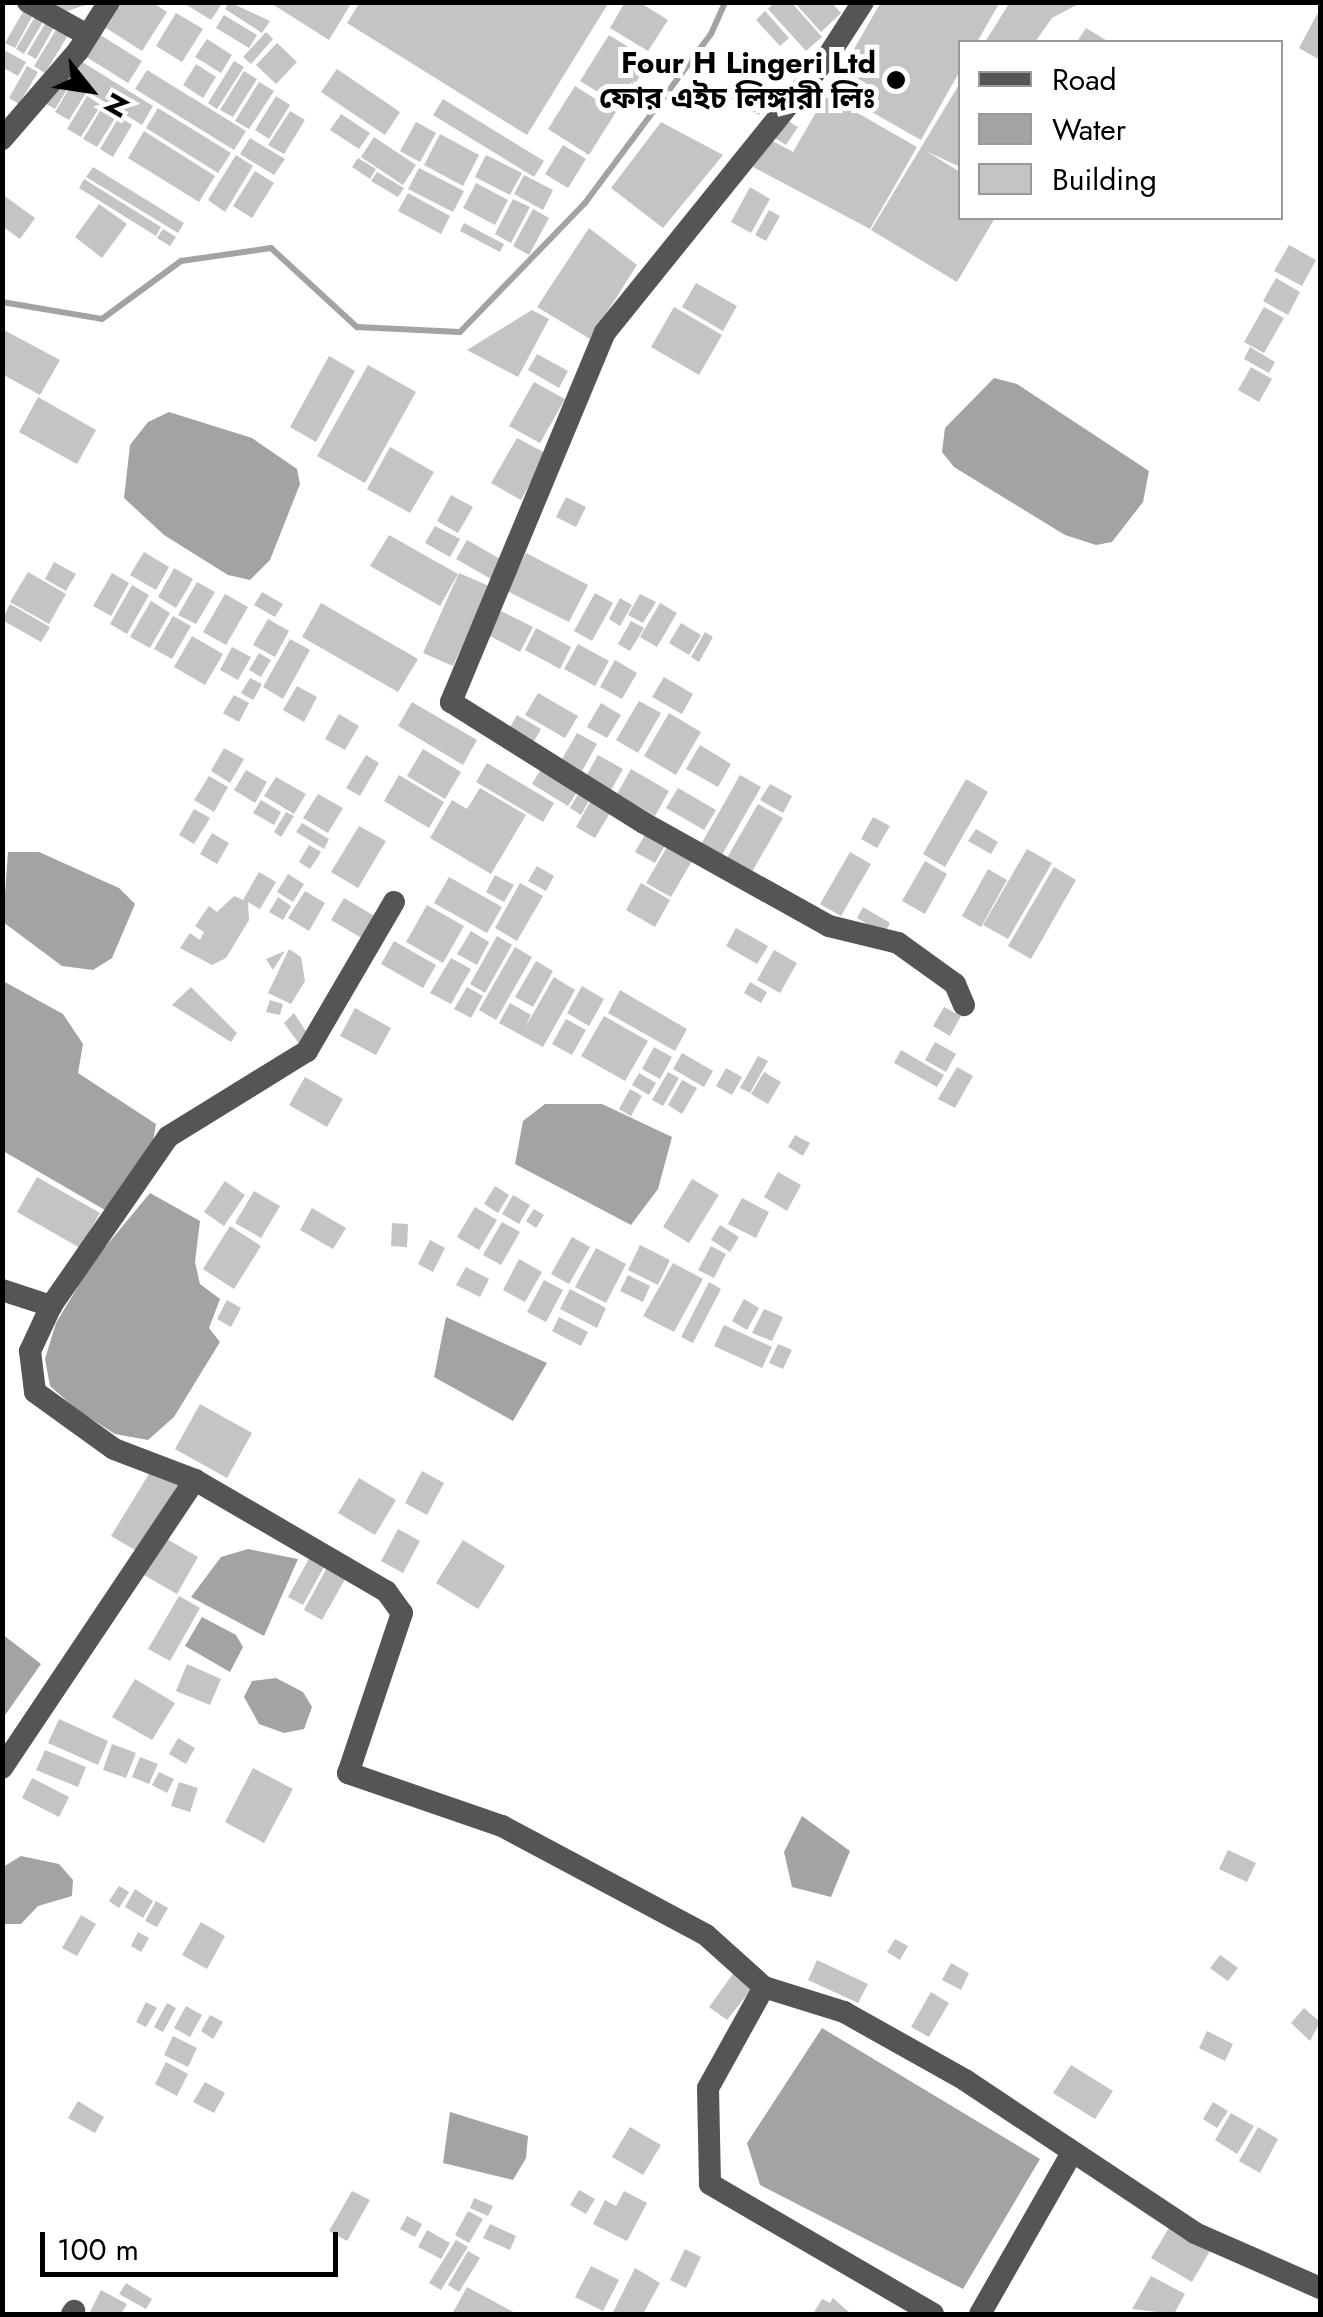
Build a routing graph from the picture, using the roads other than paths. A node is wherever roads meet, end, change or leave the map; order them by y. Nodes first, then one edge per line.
1 (28, 2) edge
2 (108, 2) edge
3 (863, 2) edge
4 (87, 35) junction
5 (2, 140) edge
6 (394, 902) dead end
7 (964, 1005) dead end
8 (2, 1290) edge
9 (52, 1306) junction
10 (195, 1480) junction
11 (2, 1768) edge
12 (764, 1987) junction
13 (1070, 2156) junction
14 (1320, 2288) edge
15 (934, 2314) edge
16 (980, 2314) edge

1 - 4 street
2 - 4 street
3 - 7 street
4 - 5 street
6 - 9 street
8 - 9 street
9 - 10 street
10 - 11 street
10 - 12 street
12 - 13 street
12 - 15 street
13 - 14 street
13 - 16 street

